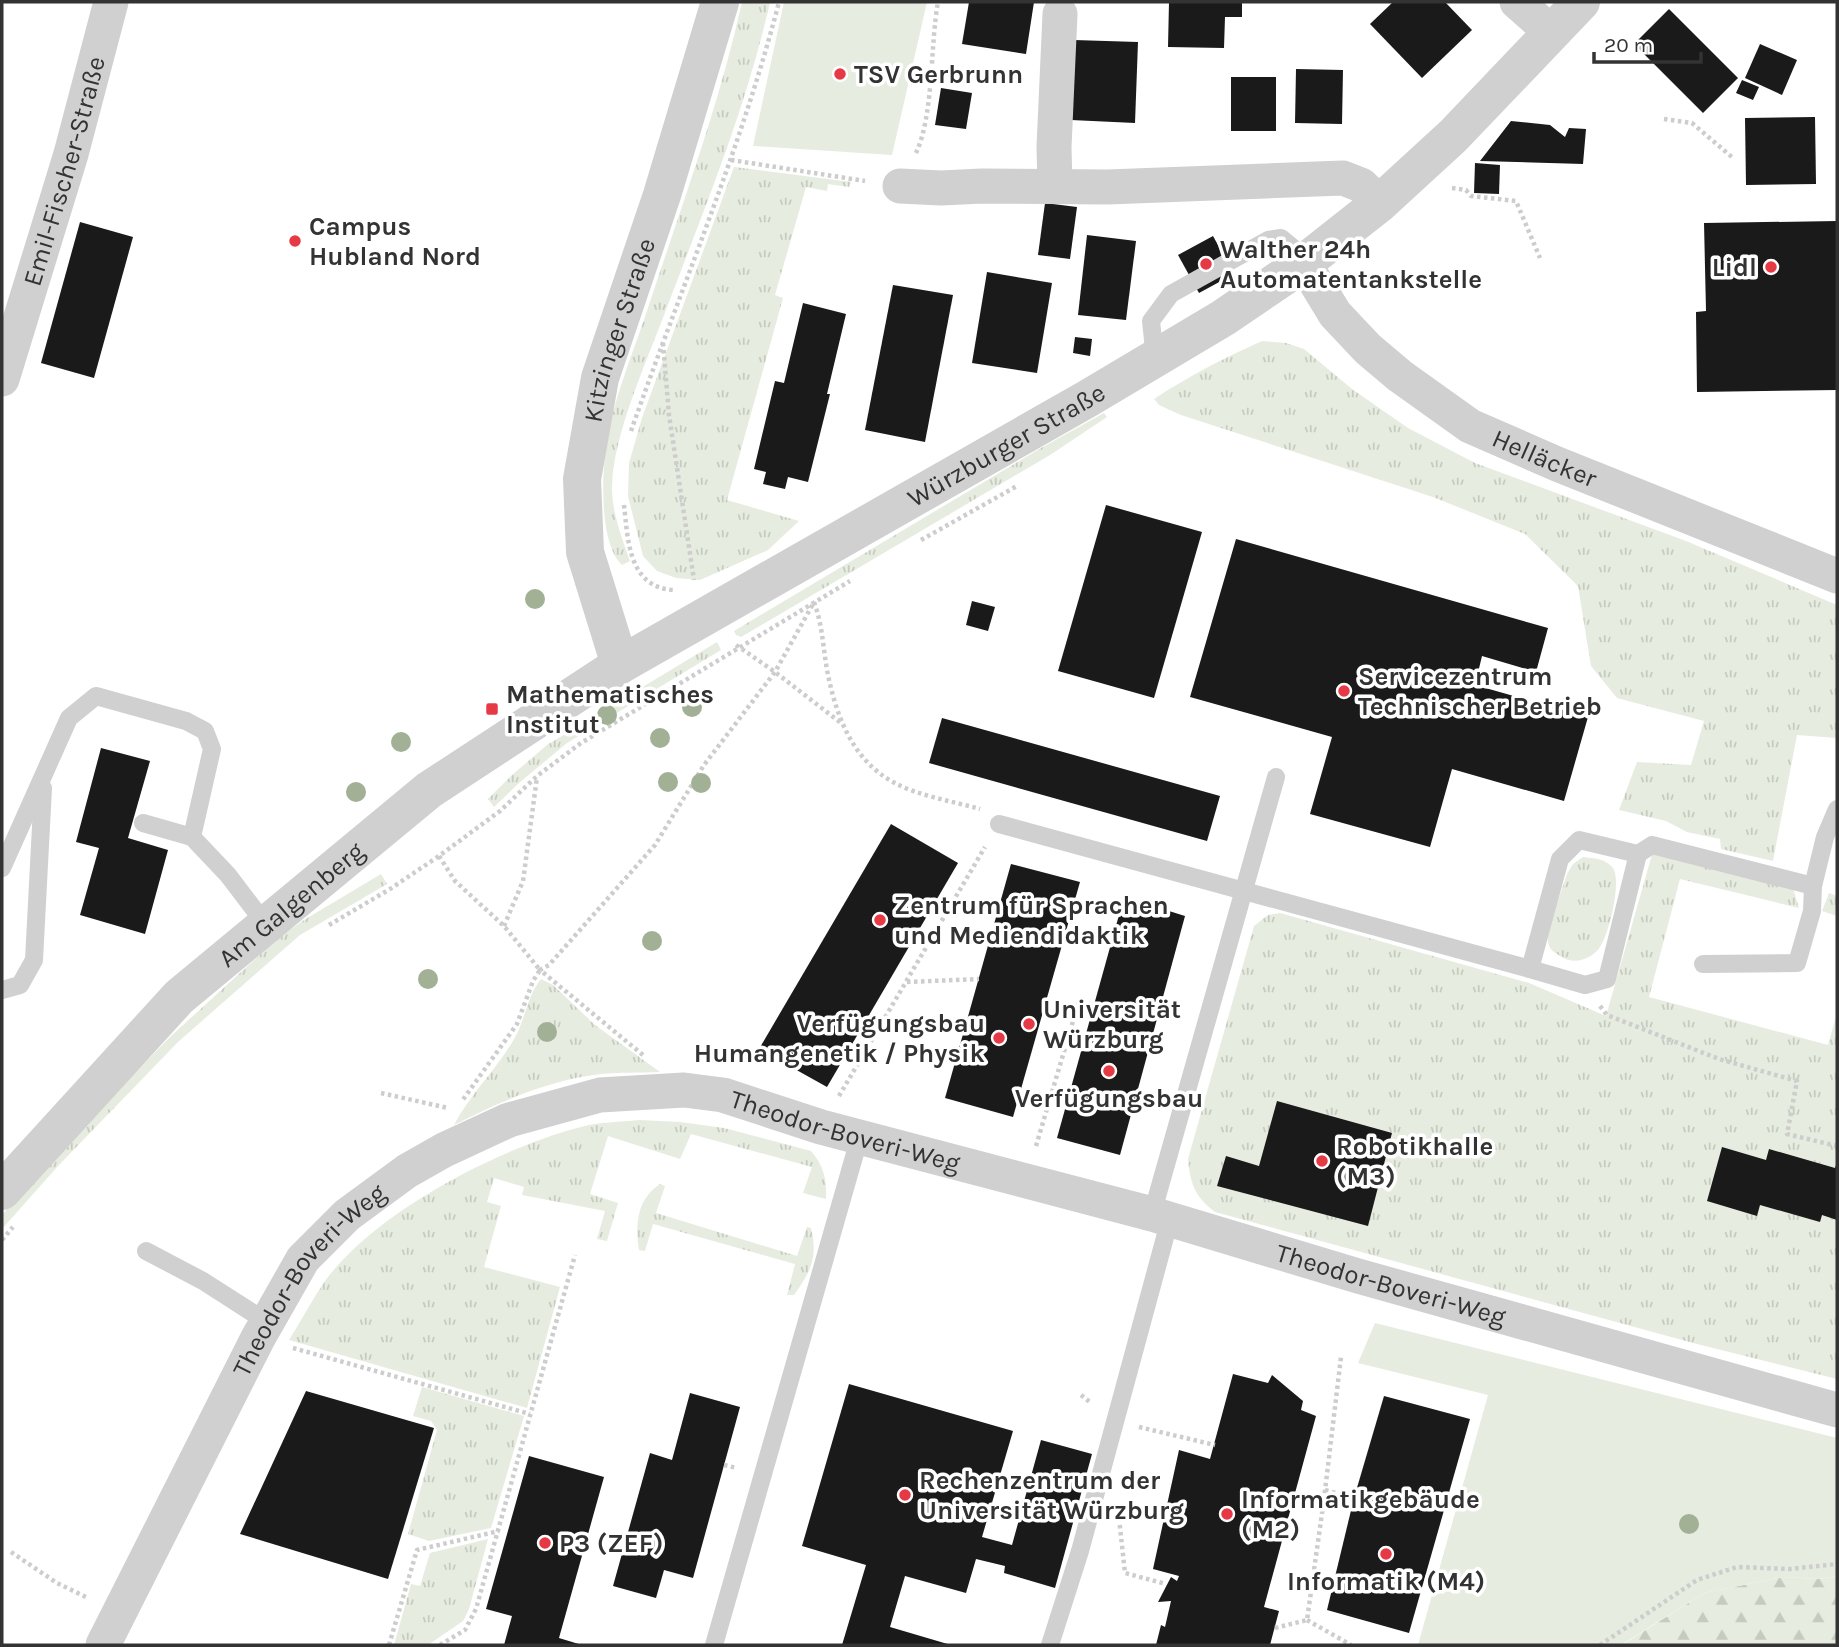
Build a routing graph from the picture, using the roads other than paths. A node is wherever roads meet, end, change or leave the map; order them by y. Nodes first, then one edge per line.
1 (111, 2) edge
2 (720, 2) edge
3 (1517, 2) edge
4 (1581, 2) edge
5 (1060, 14) dead end
6 (1552, 33) junction
7 (900, 186) road end
8 (1055, 186) junction
9 (1380, 203) junction
10 (1304, 263) junction
11 (2, 379) edge
12 (1837, 576) edge
13 (620, 665) junction
14 (1276, 777) dead end
15 (43, 778) junction
16 (1837, 808) edge
17 (143, 823) dead end
18 (999, 824) road end
19 (192, 836) junction
20 (1638, 854) junction
21 (2, 868) edge
22 (1813, 886) junction
23 (1244, 892) junction
24 (266, 925) junction
25 (1703, 964) dead end
26 (1530, 969) junction
27 (2, 990) edge
28 (860, 1136) junction
29 (10, 1206) edge
30 (1161, 1216) junction
31 (146, 1251) dead end
32 (262, 1330) junction
33 (1837, 1410) edge
34 (103, 1645) edge
35 (714, 1645) edge
36 (1050, 1645) edge

1 - 11 street, Emil-Fischer-Straße
2 - 13 street, Kitzinger Straße
3 - 6 street
4 - 6 street, Würzburger Straße
5 - 8 street
6 - 9 street, Würzburger Straße
7 - 8 street
8 - 9 street
9 - 10 street, Würzburger Straße
10 - 12 street, Helläcker
10 - 13 street, Würzburger Straße
13 - 24 street, Am Galgenberg
14 - 23 lane
15 - 19 lane
15 - 21 lane
15 - 27 lane
16 - 22 lane
17 - 19 lane
18 - 23 lane
19 - 24 lane
20 - 22 lane
20 - 26 lane
20 - 26 lane
22 - 25 lane
23 - 26 lane
23 - 30 lane
24 - 29 street, Am Galgenberg
28 - 30 street, Theodor-Boveri-Weg
28 - 32 street, Theodor-Boveri-Weg
28 - 35 lane
30 - 33 street, Theodor-Boveri-Weg
30 - 36 lane
31 - 32 lane
32 - 34 street, Theodor-Boveri-Weg

